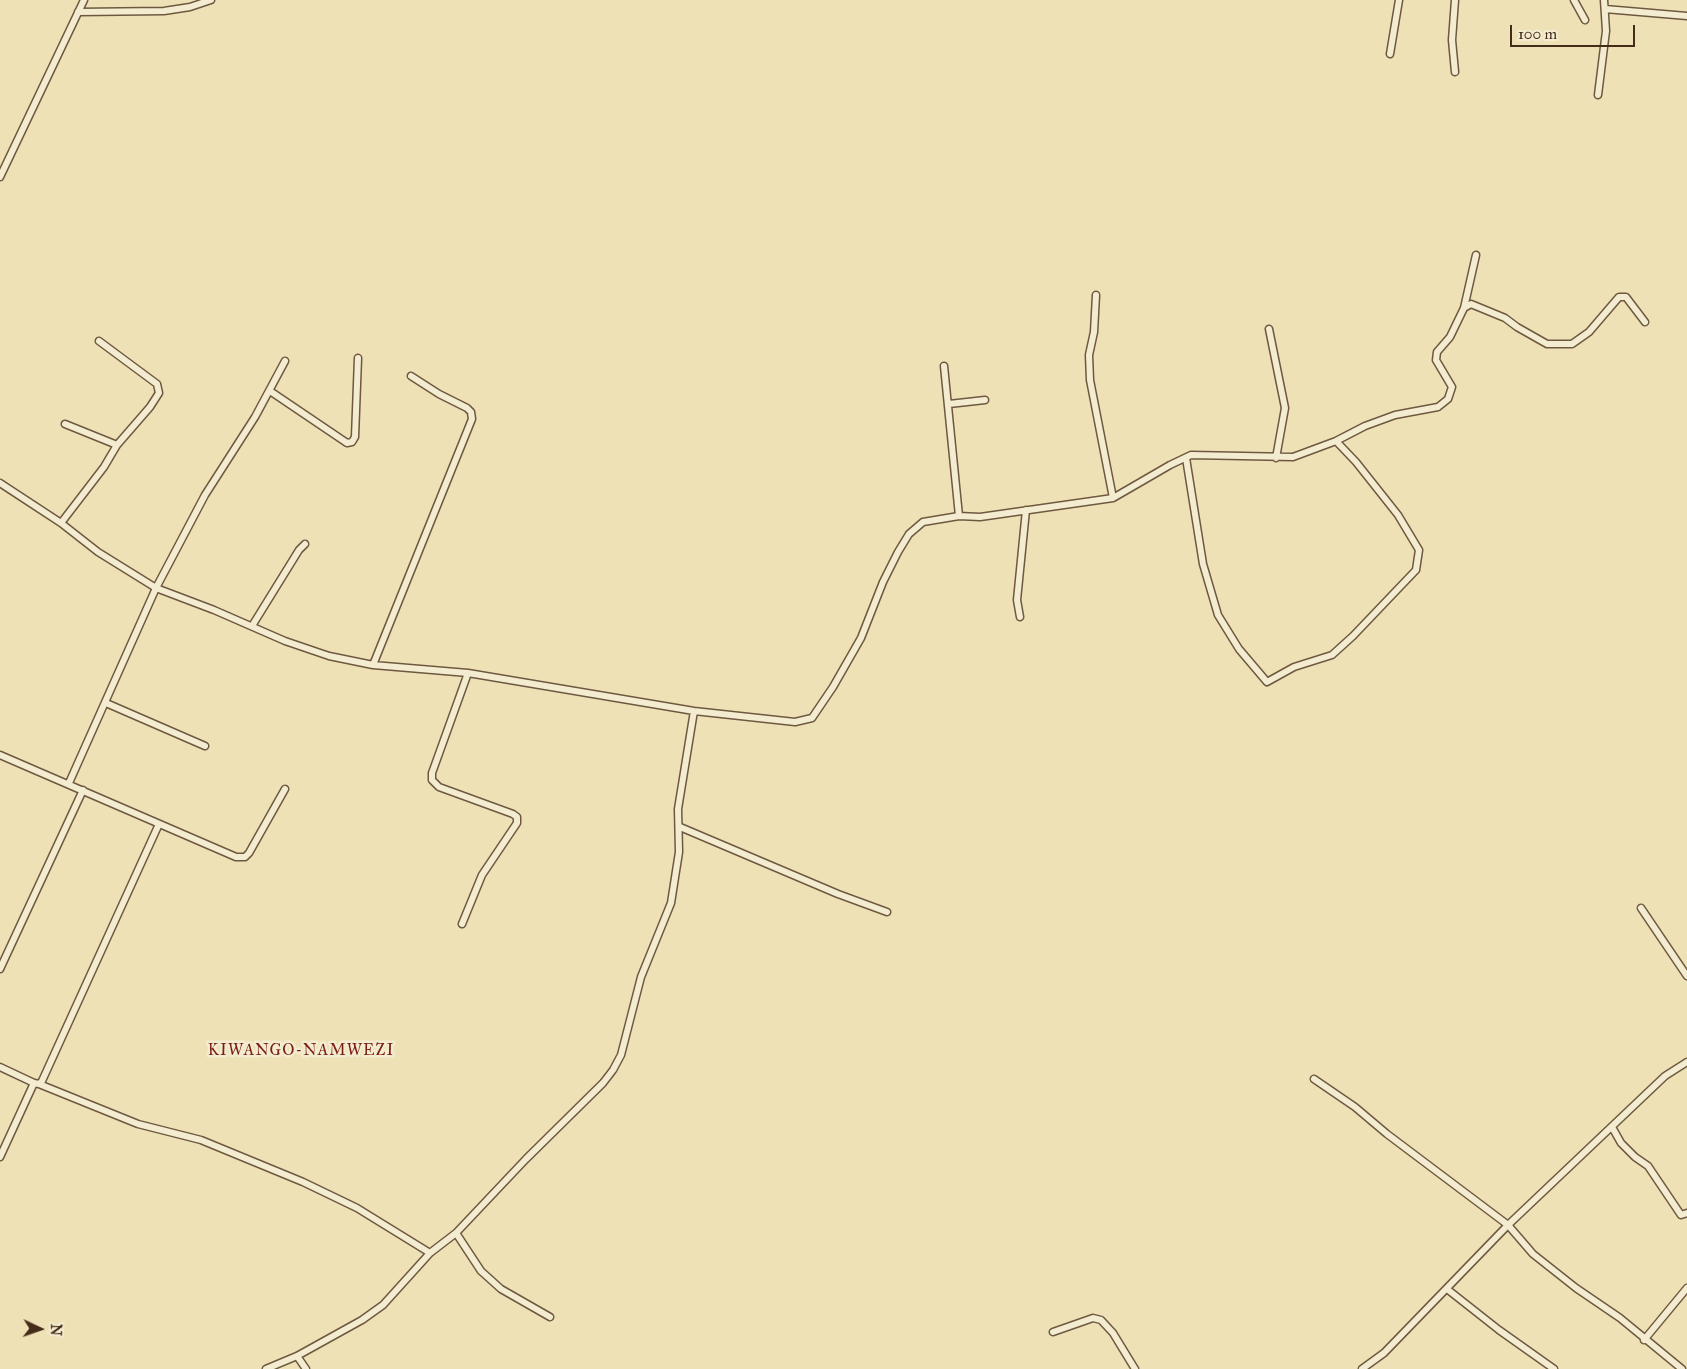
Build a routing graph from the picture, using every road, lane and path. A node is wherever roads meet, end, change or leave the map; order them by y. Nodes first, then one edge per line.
1 (84, 0) edge
2 (211, 0) edge
3 (1399, 0) edge
4 (1455, 0) edge
5 (1574, 0) edge
6 (1604, 0) edge
7 (1605, 10) junction
8 (78, 12) junction
9 (1687, 16) edge
10 (1585, 20) dead end
11 (1390, 54) dead end
12 (1455, 72) dead end
13 (1598, 95) dead end
14 (0, 177) edge
15 (1476, 255) dead end
16 (1096, 295) dead end
17 (1464, 308) junction
18 (1645, 322) dead end
19 (1269, 330) dead end
20 (99, 341) dead end
21 (358, 358) dead end
22 (285, 361) dead end
23 (944, 366) dead end
24 (411, 376) dead end
25 (270, 391) junction
26 (985, 400) dead end
27 (948, 404) junction
28 (65, 424) dead end
29 (1336, 441) junction
30 (117, 445) junction
31 (1186, 458) junction
32 (1276, 458) junction
33 (0, 483) edge
34 (1113, 498) junction
35 (1026, 510) junction
36 (959, 516) junction
37 (61, 523) junction
38 (305, 544) dead end
39 (156, 588) junction
40 (1020, 617) dead end
41 (252, 626) junction
42 (373, 665) junction
43 (468, 673) junction
44 (106, 703) junction
45 (694, 710) junction
46 (205, 746) dead end
47 (0, 755) edge
48 (69, 783) junction
49 (285, 789) dead end
50 (83, 790) junction
51 (159, 824) junction
52 (680, 827) junction
53 (1640, 908) dead end
54 (887, 912) dead end
55 (462, 924) dead end
56 (0, 968) edge
57 (1687, 976) edge
58 (1687, 1062) edge
59 (0, 1067) edge
60 (1314, 1079) dead end
61 (37, 1084) junction
62 (1612, 1127) junction
63 (0, 1157) edge
64 (1687, 1213) edge
65 (1508, 1225) junction
66 (456, 1233) junction
67 (430, 1253) junction
68 (1687, 1288) edge
69 (1447, 1289) junction
70 (550, 1317) dead end
71 (1053, 1332) dead end
72 (1644, 1340) junction
73 (297, 1356) junction
74 (266, 1369) edge
75 (306, 1369) edge
76 (1135, 1369) edge
77 (1362, 1369) edge
78 (1554, 1369) edge
79 (1682, 1369) edge

1 - 8 street
2 - 8 street
3 - 11 street
4 - 12 street
5 - 10 street
6 - 7 street
7 - 9 street
7 - 13 street
8 - 14 street
15 - 17 street
16 - 34 street
17 - 18 street
17 - 29 street
19 - 32 street
20 - 30 street
21 - 25 street
22 - 25 street
23 - 27 street
24 - 42 street
25 - 39 street
26 - 27 street
27 - 36 street
28 - 30 street
29 - 31 street
29 - 32 street
30 - 37 street
31 - 32 street
31 - 34 street
33 - 37 street
34 - 35 street
35 - 36 street
35 - 40 street
36 - 45 street
37 - 39 street
38 - 41 street
39 - 41 street
39 - 44 street
41 - 42 street
42 - 43 street
43 - 45 street
43 - 55 street
44 - 46 street
44 - 48 street
45 - 52 street
47 - 48 street
48 - 50 street
49 - 51 street
50 - 51 street
50 - 56 street
51 - 61 street
52 - 54 street
52 - 66 street
53 - 57 street
58 - 62 street
59 - 61 street
60 - 65 street
61 - 63 street
61 - 67 street
62 - 64 street
62 - 65 street
65 - 69 street
65 - 72 street
66 - 67 street
66 - 70 street
67 - 73 street
68 - 72 street
69 - 77 street
69 - 78 street
71 - 76 street
72 - 79 street
73 - 74 street
73 - 75 street

